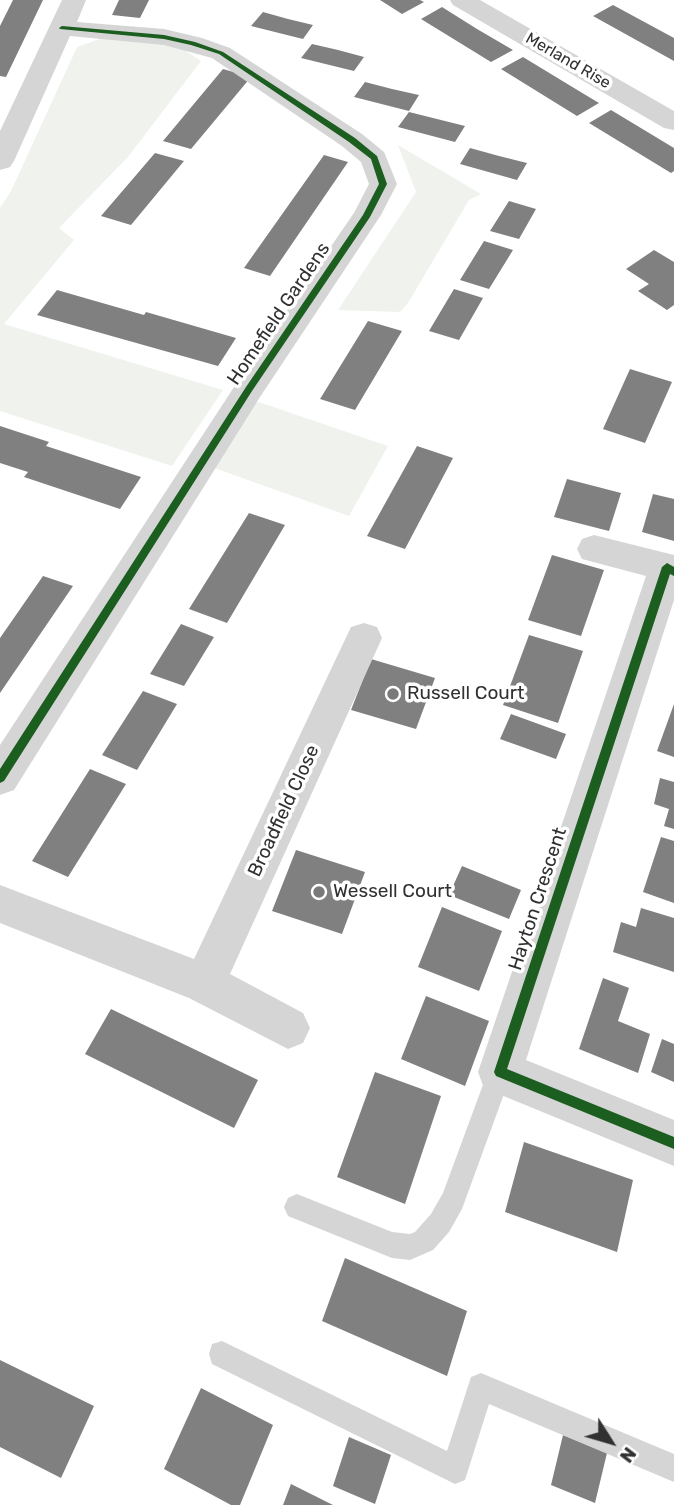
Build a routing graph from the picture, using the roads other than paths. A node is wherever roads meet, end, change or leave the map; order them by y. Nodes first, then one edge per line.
1 (74, 0) edge
2 (463, 0) edge
3 (62, 28) junction
4 (674, 122) edge
5 (0, 161) edge
6 (594, 549) dead end
7 (670, 570) edge
8 (363, 638) dead end
9 (0, 778) edge
10 (0, 904) edge
11 (204, 983) junction
12 (288, 1028) dead end
13 (500, 1072) junction
14 (674, 1143) edge
15 (297, 1207) dead end
16 (222, 1354) dead end
17 (674, 1468) edge

1 - 3 street
2 - 4 street, Merland Rise
3 - 5 street
3 - 9 street, Homefield Gardens
6 - 7 street, Hayton Crescent
7 - 13 street, Hayton Crescent
8 - 11 street, Broadfield Close
10 - 11 street
11 - 12 street
13 - 14 street
13 - 15 lane
16 - 17 lane

